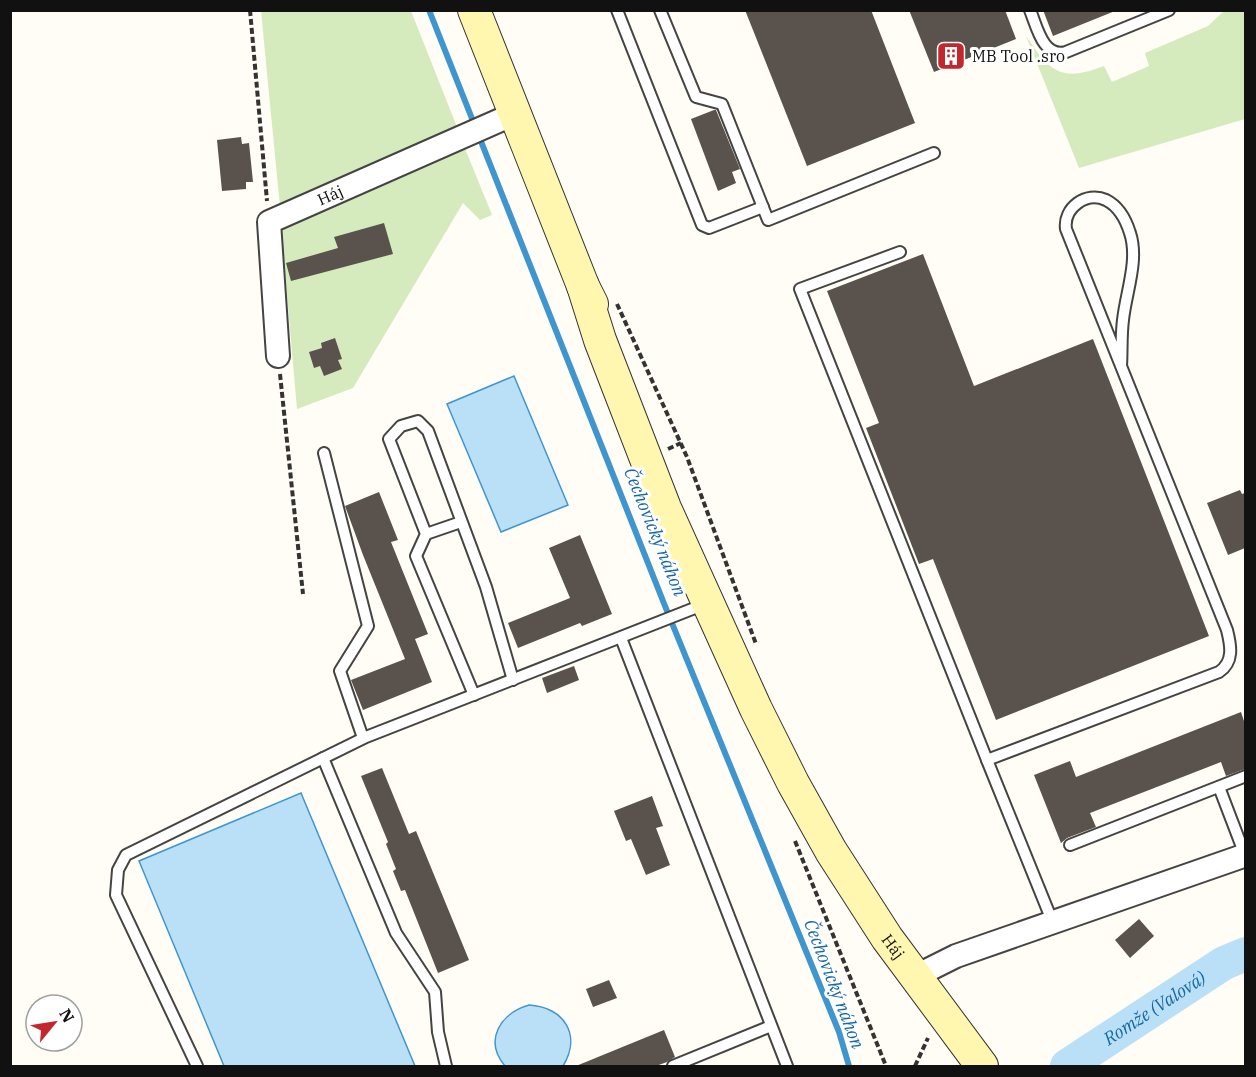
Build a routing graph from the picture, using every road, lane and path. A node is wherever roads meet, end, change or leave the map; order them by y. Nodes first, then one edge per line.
1 (250, 10) edge
2 (474, 10) edge
3 (617, 10) edge
4 (660, 10) edge
5 (1030, 10) edge
6 (1169, 10) edge
7 (514, 114) junction
8 (934, 153) dead end
9 (763, 207) junction
10 (269, 222) junction
11 (900, 252) dead end
12 (278, 356) joint
13 (1121, 366) junction
14 (681, 443) dead end
15 (324, 453) dead end
16 (461, 522) junction
17 (426, 534) junction
18 (303, 594) dead end
19 (696, 608) junction
20 (621, 638) junction
21 (758, 649) dead end
22 (513, 680) junction
23 (474, 695) junction
24 (363, 738) junction
25 (322, 758) junction
26 (987, 760) junction
27 (1245, 776) edge
28 (1219, 786) junction
29 (1070, 844) dead end
30 (1245, 855) edge
31 (1053, 923) junction
32 (914, 977) junction
33 (771, 1026) junction
34 (928, 1038) dead end
35 (197, 1066) edge
36 (446, 1066) edge
37 (673, 1066) edge
38 (787, 1066) edge
39 (915, 1066) edge
40 (982, 1066) edge

1 - 10 path
2 - 7 main road, Háj
3 - 9 lane
4 - 9 lane
5 - 6 lane
7 - 10 street, Háj
7 - 19 main road, Háj
8 - 9 lane
10 - 12 street
11 - 26 lane
12 - 18 path
13 - 13 lane
13 - 26 lane
14 - 21 path
15 - 24 lane
16 - 17 lane
16 - 17 lane
16 - 22 lane
17 - 23 lane
19 - 20 lane
19 - 32 main road, Háj
20 - 22 lane
20 - 33 lane
22 - 23 lane
23 - 24 lane
24 - 25 lane
25 - 35 lane
25 - 36 lane
26 - 31 lane
27 - 28 lane
28 - 29 lane
28 - 30 lane
30 - 31 street, Háj
31 - 32 street, Háj
32 - 40 main road
33 - 37 lane
33 - 38 lane
34 - 39 path

